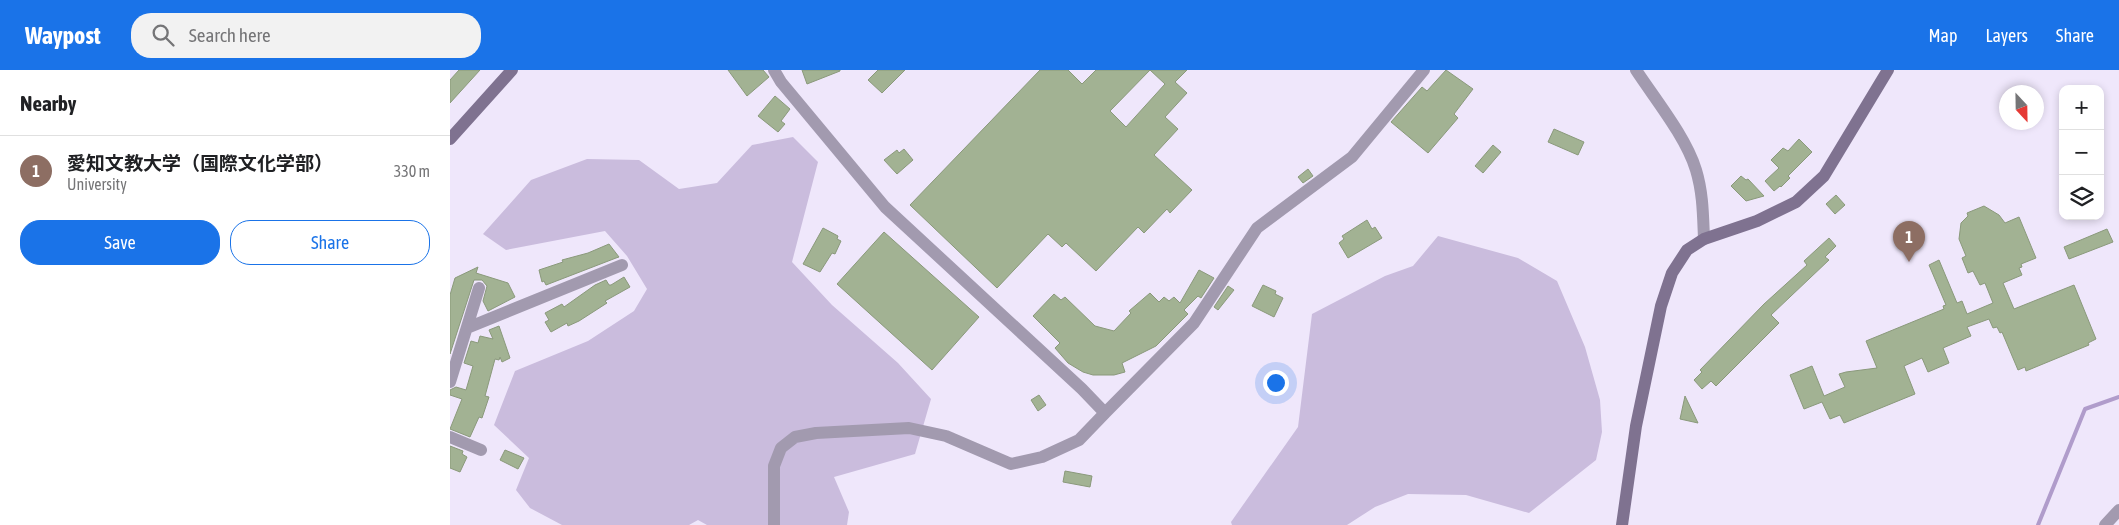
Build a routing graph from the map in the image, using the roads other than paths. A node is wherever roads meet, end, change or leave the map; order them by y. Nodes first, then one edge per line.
1 (512, 70) edge
2 (774, 70) edge
3 (1424, 70) edge
4 (1636, 70) edge
5 (1888, 70) edge
6 (450, 139) edge
7 (1704, 239) junction
8 (622, 265) dead end
9 (479, 288) dead end
10 (467, 328) junction
11 (450, 382) edge
12 (1105, 413) junction
13 (450, 437) edge
14 (481, 450) dead end
15 (2119, 510) edge
16 (774, 525) edge
17 (1622, 525) edge
18 (2105, 525) edge

1 - 6 street
2 - 12 street
3 - 12 street
4 - 7 street
5 - 7 street
7 - 17 street
8 - 10 street
9 - 10 street
10 - 11 street
12 - 16 street
13 - 14 street
15 - 18 street

